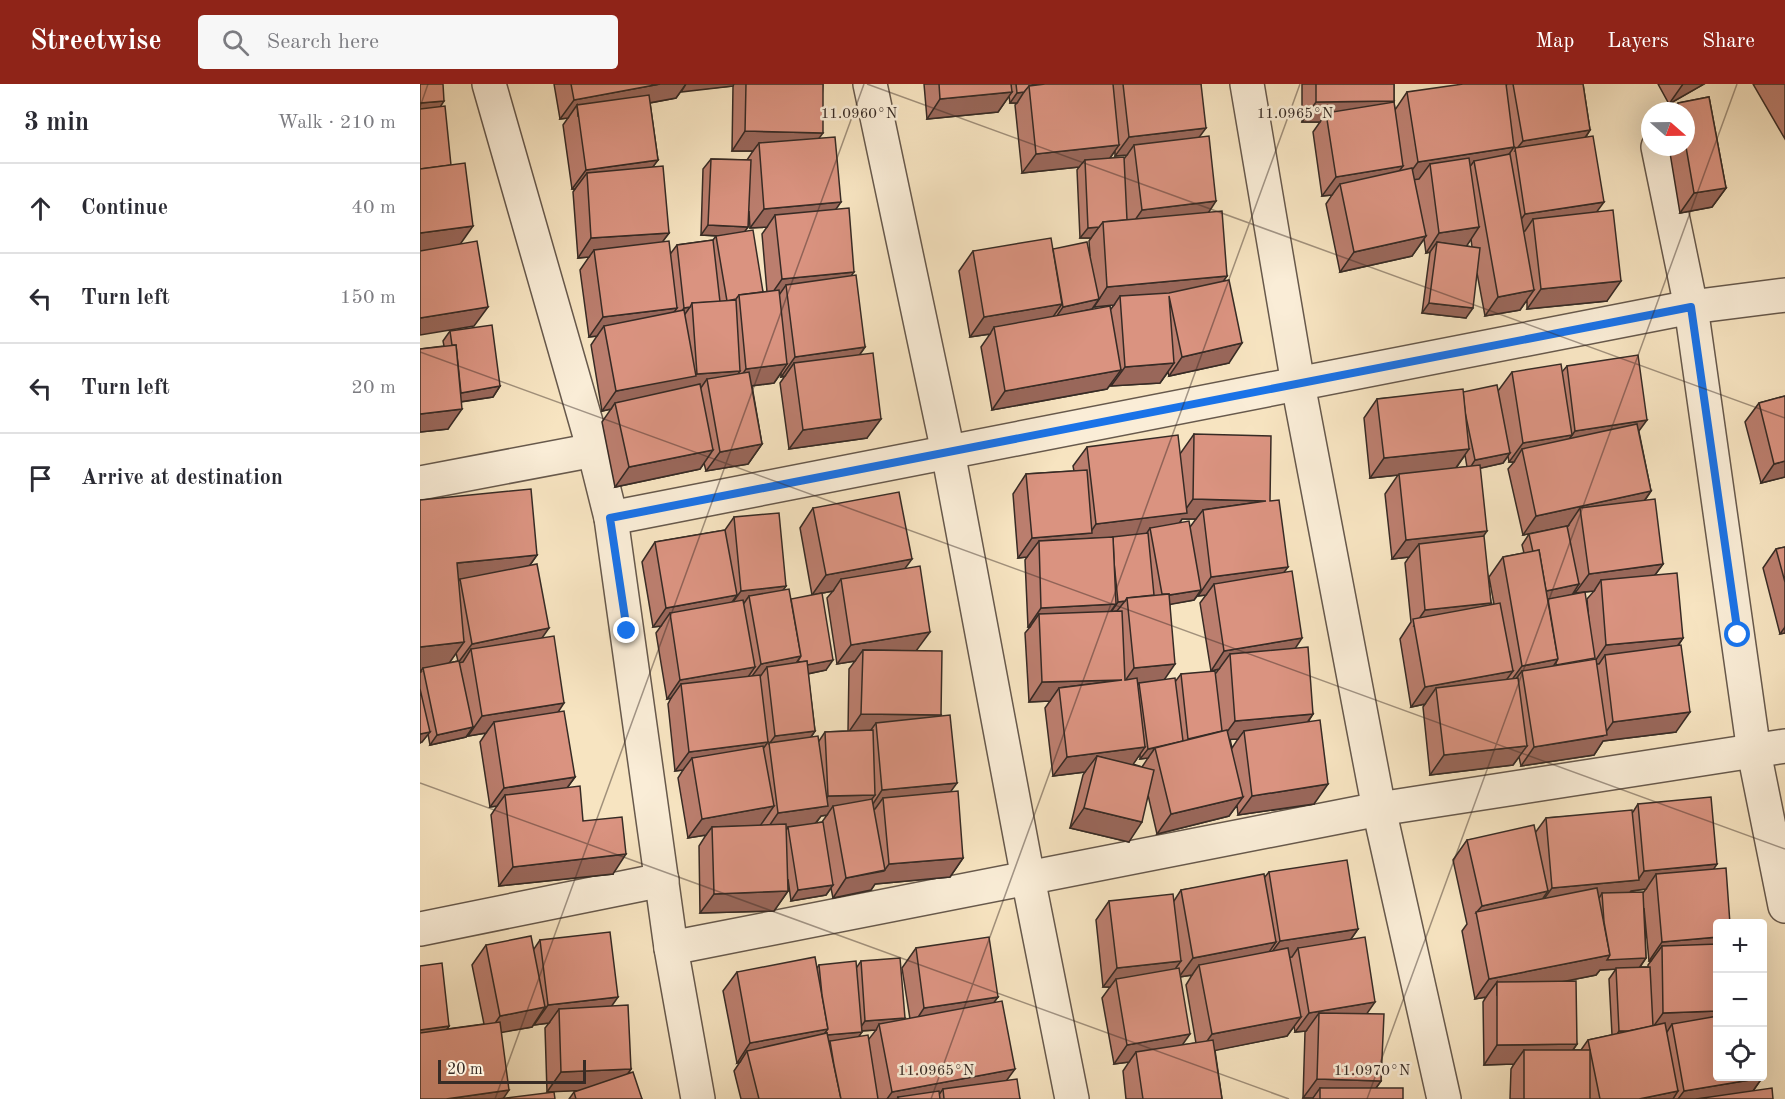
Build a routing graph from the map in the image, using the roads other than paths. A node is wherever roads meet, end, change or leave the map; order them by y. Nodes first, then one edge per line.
1 (489, 84) edge
2 (870, 84) edge
3 (1247, 84) edge
4 (1660, 156) edge
5 (1785, 295) edge
6 (1691, 307) junction
7 (1298, 384) junction
8 (594, 450) junction
9 (948, 452) junction
10 (420, 483) edge
11 (610, 518) junction
12 (1770, 749) edge
13 (1379, 809) junction
14 (1028, 878) junction
15 (662, 880) junction
16 (1785, 906) edge
17 (420, 929) edge
18 (671, 948) junction
19 (698, 1099) edge
20 (1072, 1099) edge
21 (1444, 1099) edge

1 - 8 street
2 - 9 street
3 - 7 street
4 - 6 street
5 - 6 street
6 - 7 street
6 - 12 street
7 - 9 street
7 - 13 street
8 - 10 street
8 - 11 street
9 - 11 street
9 - 14 street
11 - 15 street
12 - 13 street
12 - 16 street
13 - 14 street
13 - 21 street
14 - 18 street
14 - 20 street
15 - 17 street
15 - 18 street
18 - 19 street

